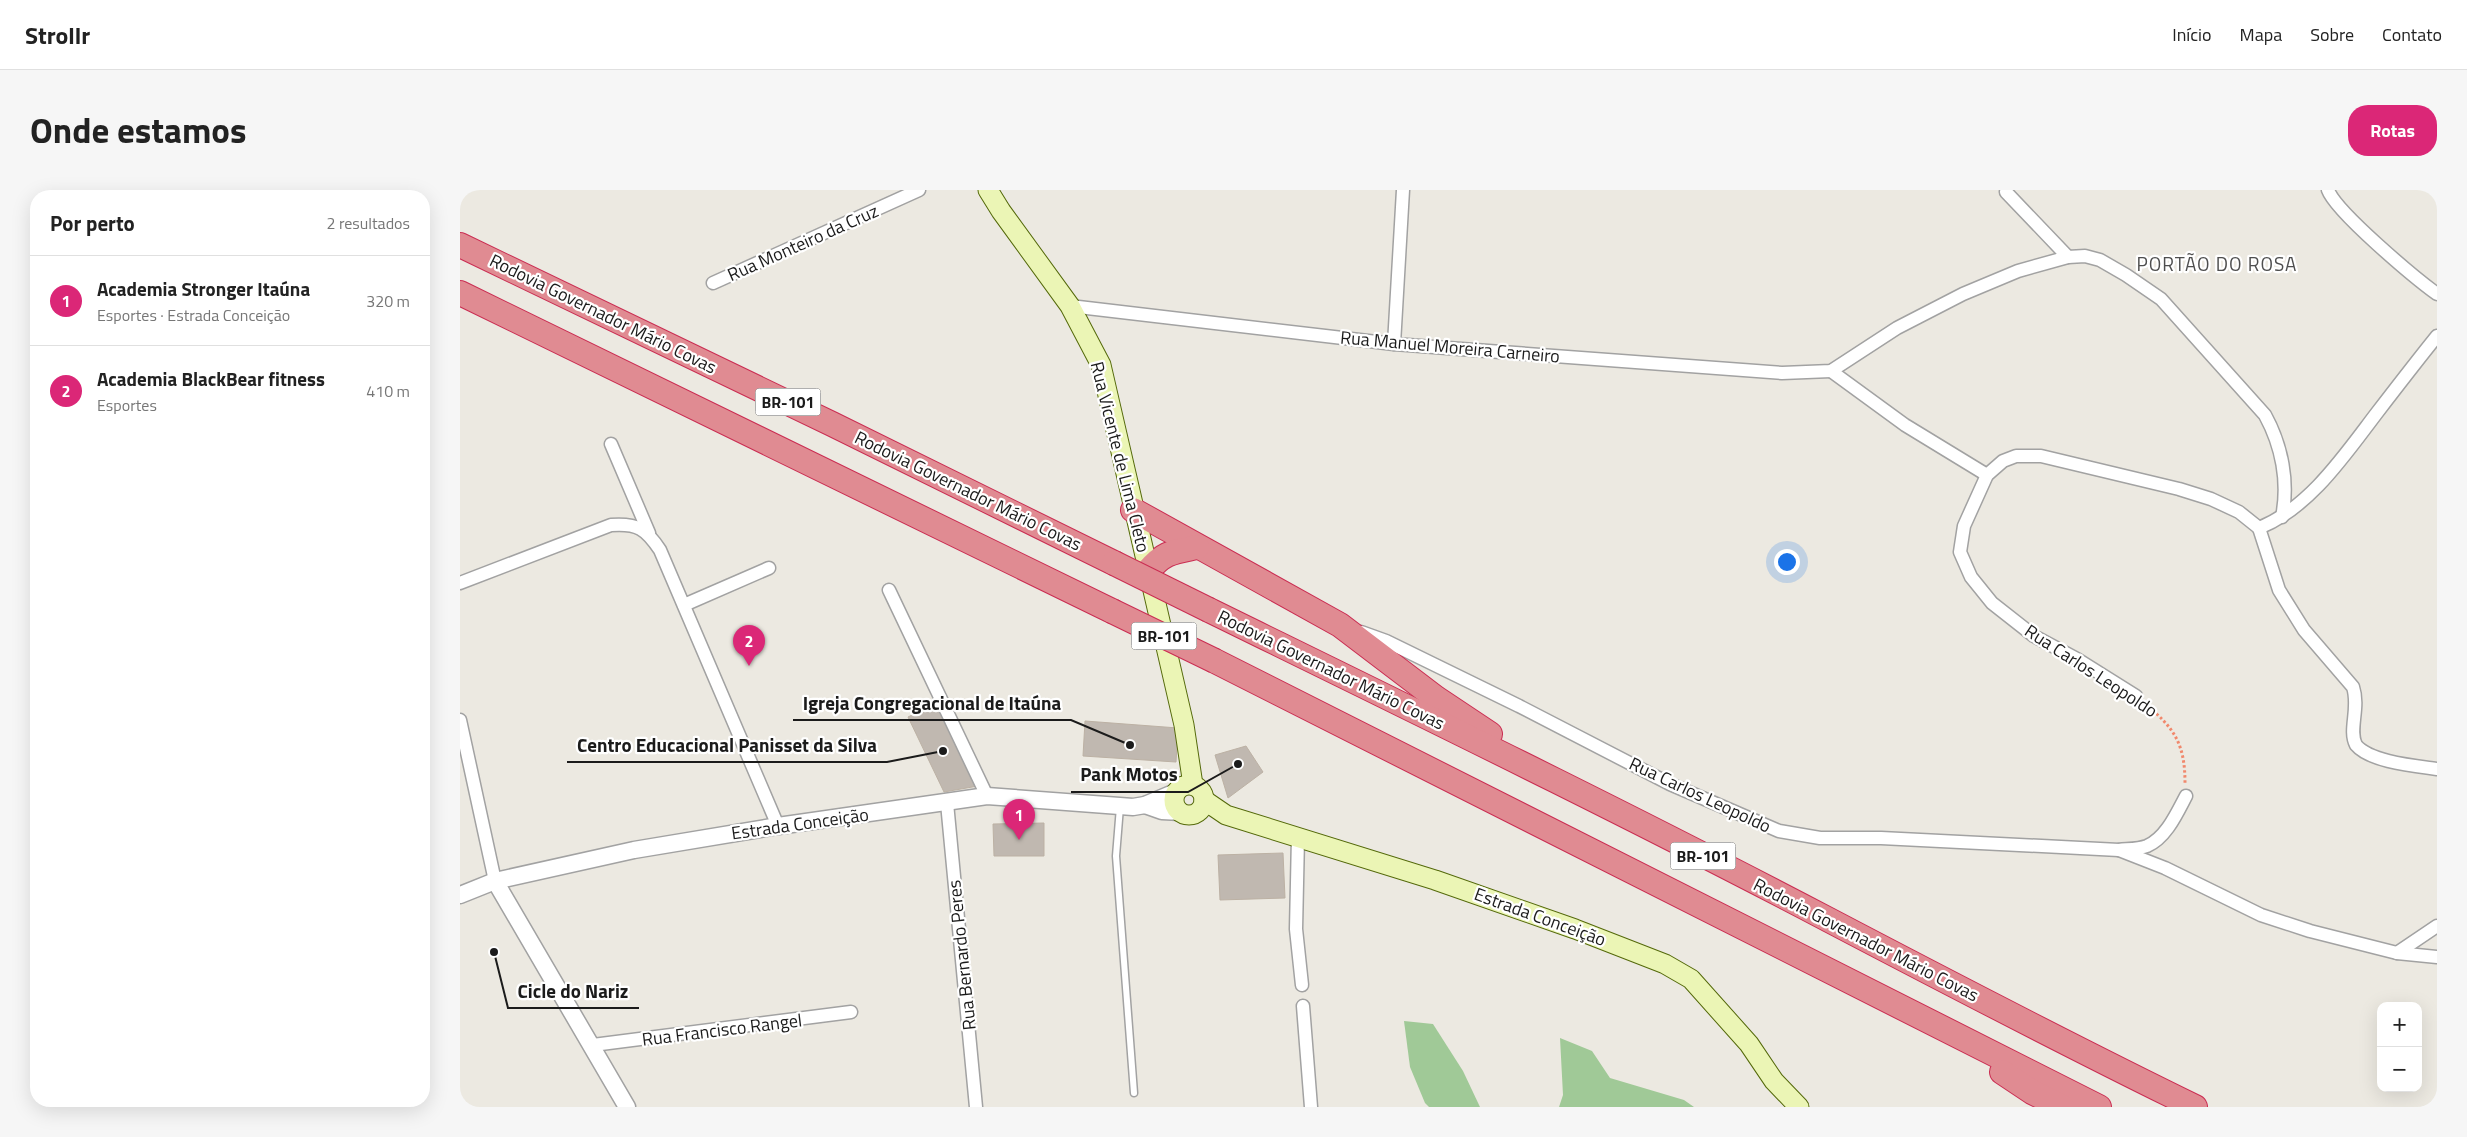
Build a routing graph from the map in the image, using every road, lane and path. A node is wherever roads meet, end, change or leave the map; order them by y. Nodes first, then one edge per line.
1 (920, 190) edge
2 (988, 190) edge
3 (1402, 190) edge
4 (2328, 190) edge
5 (2006, 192) dead end
6 (460, 245) edge
7 (2068, 257) junction
8 (713, 283) dead end
9 (460, 293) edge
10 (2437, 294) edge
11 (1070, 306) junction
12 (2437, 336) edge
13 (1394, 344) junction
14 (1832, 371) junction
15 (611, 444) dead end
16 (1988, 475) junction
17 (1133, 510) junction
18 (2282, 517) junction
19 (2259, 528) junction
20 (649, 533) junction
21 (1197, 547) junction
22 (769, 568) dead end
23 (1148, 571) junction
24 (460, 583) edge
25 (889, 590) dead end
26 (684, 605) junction
27 (1340, 624) junction
28 (2136, 696) joint
29 (460, 720) edge
30 (2437, 770) edge
31 (987, 796) junction
32 (2186, 796) joint
33 (1189, 798) junction
34 (947, 803) junction
35 (1601, 805) junction
36 (1120, 806) junction
37 (778, 826) junction
38 (1298, 837) junction
39 (2120, 850) junction
40 (495, 881) junction
41 (460, 895) edge
42 (2437, 926) edge
43 (2397, 953) junction
44 (2437, 957) edge
45 (1302, 985) dead end
46 (1303, 1006) dead end
47 (1904, 1008) junction
48 (851, 1012) dead end
49 (593, 1045) junction
50 (1134, 1094) dead end
51 (628, 1107) edge
52 (976, 1107) edge
53 (1311, 1107) edge
54 (1799, 1107) edge
55 (2062, 1107) edge
56 (2099, 1107) edge
57 (2195, 1107) edge

1 - 8 street, Rua Monteiro da Cruz
2 - 11 main road, Rua Vicente de Lima Cleto
3 - 13 street
4 - 10 street
5 - 7 street
6 - 35 highway, Rodovia Governador Mário Covas / BR-101, bridge
7 - 14 street
7 - 18 street
9 - 47 highway, BR-101, bridge
11 - 13 street, Rua Manuel Moreira Carneiro
11 - 17 main road, Rua Vicente de Lima Cleto
12 - 18 street
13 - 14 street, Rua Manuel Moreira Carneiro
14 - 16 street
15 - 20 street
16 - 19 street, Rua Carlos Leopoldo
16 - 28 street, Rua Carlos Leopoldo
17 - 21 highway
17 - 23 main road, Rua Vicente de Lima Cleto
18 - 19 street
19 - 30 street
20 - 24 street
20 - 26 street
21 - 23 highway
21 - 27 highway
22 - 26 street
23 - 33 main road, Rua Vicente de Lima Cleto
25 - 31 street
26 - 37 street
27 - 35 highway
27 - 39 street, Rua Carlos Leopoldo
28 - 32 path, Rua Carlos Leopoldo
29 - 40 street
31 - 34 street, Estrada Conceição
31 - 36 street, Estrada Conceição
32 - 39 street, Rua Carlos Leopoldo
33 - 36 street, Estrada Conceição
33 - 38 main road, Estrada Conceição
34 - 37 street, Estrada Conceição
34 - 52 street, Rua Bernardo Peres
35 - 57 highway, Rodovia Governador Mário Covas / BR-101
36 - 50 lane
37 - 40 street, Estrada Conceição
38 - 45 street
38 - 54 main road, Estrada Conceição
39 - 43 street
40 - 41 street, Estrada Conceição
40 - 49 street
42 - 43 street
43 - 44 street
46 - 53 street
47 - 55 highway
47 - 56 highway, BR-101
48 - 49 street, Rua Francisco Rangel
49 - 51 street

